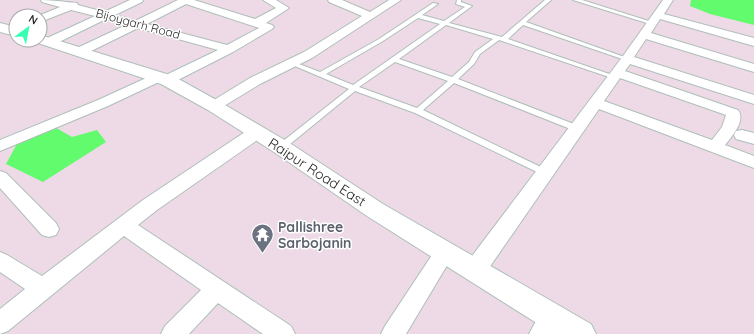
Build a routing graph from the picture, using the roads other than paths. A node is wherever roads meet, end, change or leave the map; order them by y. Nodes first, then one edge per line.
1 (46, 0) edge
2 (86, 0) edge
3 (138, 0) edge
4 (185, 0) edge
5 (268, 0) edge
6 (333, 0) edge
7 (396, 0) edge
8 (458, 0) edge
9 (548, 0) edge
10 (576, 0) edge
11 (435, 4) dead end
12 (474, 5) dead end
13 (69, 6) junction
14 (657, 13) edge
15 (48, 15) edge
16 (104, 15) junction
17 (371, 16) junction
18 (418, 16) junction
19 (257, 23) junction
20 (445, 23) junction
21 (522, 23) junction
22 (138, 24) junction
23 (48, 39) edge
24 (500, 39) junction
25 (48, 41) edge
26 (754, 42) edge
27 (229, 49) junction
28 (79, 52) junction
29 (394, 59) junction
30 (627, 59) junction
31 (292, 63) junction
32 (754, 68) edge
33 (322, 74) junction
34 (616, 75) junction
35 (164, 79) junction
36 (453, 80) junction
37 (354, 88) junction
38 (754, 100) edge
39 (595, 102) junction
40 (214, 106) junction
41 (418, 111) junction
42 (576, 128) junction
43 (257, 132) junction
44 (0, 146) edge
45 (281, 147) junction
46 (715, 147) junction
47 (754, 162) edge
48 (544, 172) junction
49 (0, 177) edge
50 (124, 226) junction
51 (49, 229) dead end
52 (445, 252) junction
53 (0, 261) edge
54 (474, 271) junction
55 (43, 288) junction
56 (217, 289) junction
57 (0, 323) edge
58 (546, 325) edge
59 (173, 334) edge
60 (283, 334) edge
61 (393, 334) edge
62 (582, 334) edge

1 - 13 street, Bijoygarh Road
2 - 13 street
3 - 16 street
4 - 19 street
4 - 22 street
5 - 19 street
6 - 17 street
7 - 17 street
8 - 12 lane
8 - 20 lane
9 - 21 lane
10 - 14 lane
11 - 18 lane
13 - 15 street
13 - 16 street, Bijoygarh Road
14 - 26 street
14 - 30 street
14 - 32 street
16 - 22 street, Bijoygarh Road
16 - 23 street
17 - 31 street
18 - 20 lane
18 - 33 lane
19 - 27 street
20 - 24 lane
20 - 29 lane
21 - 24 lane
21 - 30 lane
22 - 27 street, Bijoygarh Road
22 - 28 street
24 - 34 lane
24 - 36 lane
25 - 28 street, Raipur Road East
27 - 35 street
28 - 35 street, Raipur Road East
29 - 36 lane
29 - 37 lane
30 - 34 street
30 - 38 street
31 - 33 lane
31 - 40 street
33 - 37 lane
34 - 39 street
34 - 46 street
35 - 40 street, Raipur Road East
35 - 44 street
36 - 41 lane
36 - 42 lane
37 - 41 lane
37 - 45 lane
39 - 42 street
39 - 46 street
40 - 43 street, Raipur Road East
41 - 48 lane
42 - 48 street
43 - 45 street, Raipur Road East
43 - 50 street
45 - 52 street, Raipur Road East
46 - 47 street
48 - 54 street
49 - 51 street
50 - 55 street
50 - 56 street
52 - 54 street, Raipur Road East
52 - 61 street
53 - 55 street
54 - 58 street, Raipur Road East
55 - 57 street
56 - 59 street
56 - 60 street
58 - 62 street, Raipur Road East

